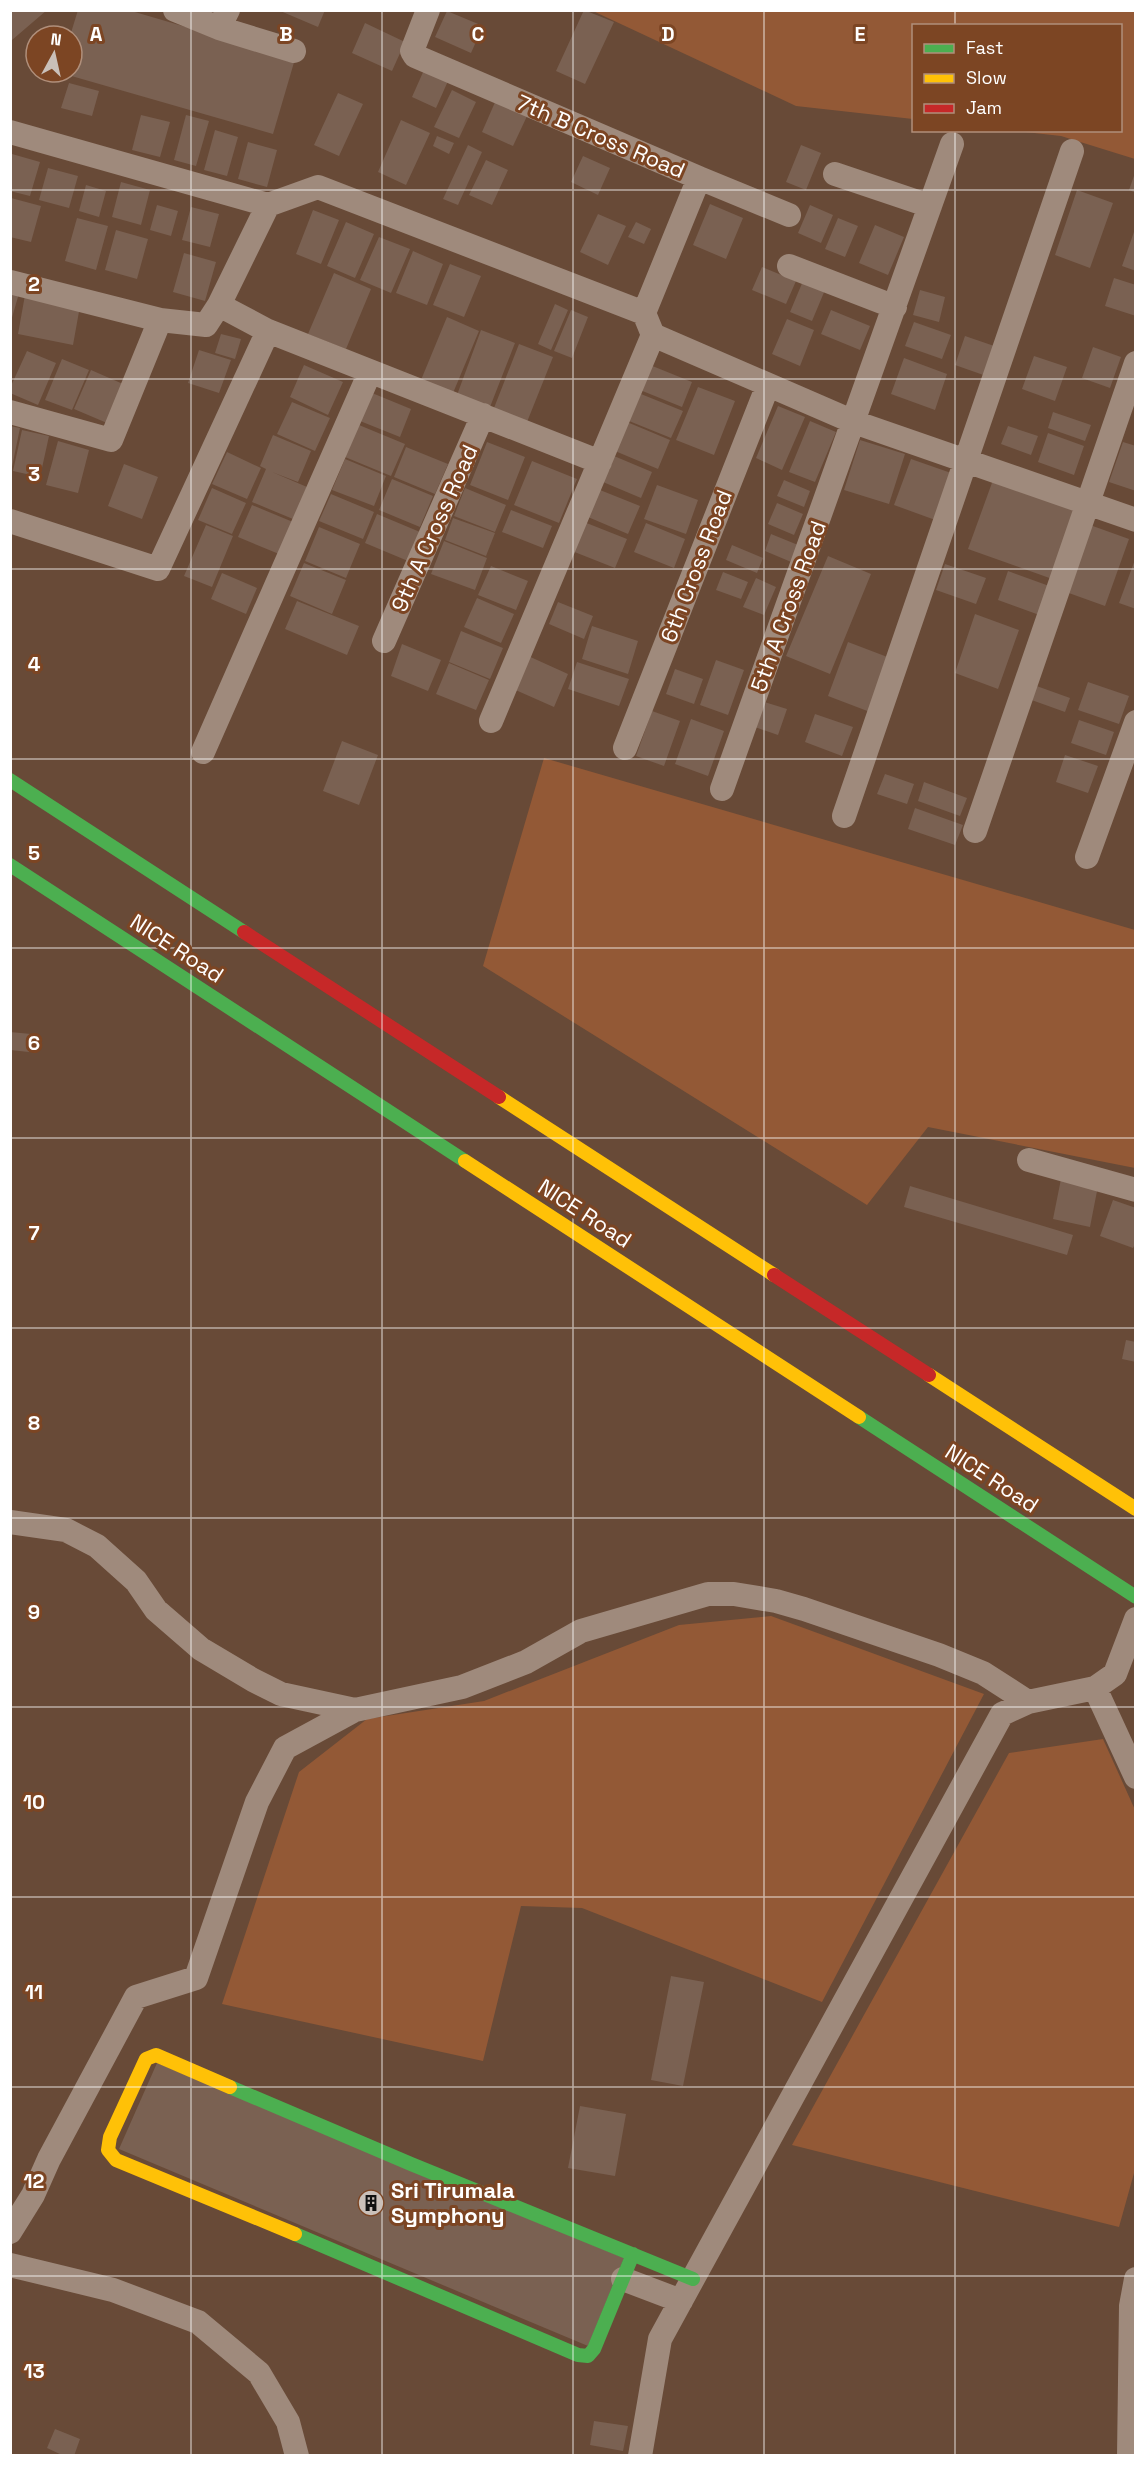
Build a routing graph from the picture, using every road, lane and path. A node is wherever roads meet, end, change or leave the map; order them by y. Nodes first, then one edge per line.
1 (175, 10) edge
2 (428, 10) edge
3 (223, 19) edge
4 (294, 51) dead end
5 (10, 132) edge
6 (952, 144) dead end
7 (1072, 151) dead end
8 (834, 174) dead end
9 (699, 178) junction
10 (268, 205) junction
11 (930, 206) junction
12 (789, 215) dead end
13 (789, 266) dead end
14 (10, 282) edge
15 (219, 305) junction
16 (895, 307) junction
17 (160, 320) junction
18 (648, 324) junction
19 (268, 331) junction
20 (1136, 363) edge
21 (370, 372) junction
22 (768, 385) junction
23 (10, 412) edge
24 (483, 415) junction
25 (854, 422) junction
26 (965, 460) junction
27 (600, 462) junction
28 (1088, 504) junction
29 (1136, 520) edge
30 (10, 521) edge
31 (384, 641) dead end
32 (491, 721) dead end
33 (1136, 722) edge
34 (625, 748) dead end
35 (203, 752) dead end
36 (10, 780) edge
37 (722, 789) dead end
38 (844, 816) dead end
39 (975, 831) dead end
40 (1087, 857) dead end
41 (10, 865) edge
42 (1029, 1160) dead end
43 (1136, 1190) edge
44 (1136, 1509) edge
45 (10, 1522) edge
46 (1136, 1597) edge
47 (1136, 1619) edge
48 (1095, 1688) junction
49 (1028, 1702) junction
50 (355, 1710) junction
51 (1136, 1777) edge
52 (10, 2232) edge
53 (633, 2254) junction
54 (10, 2265) edge
55 (623, 2279) junction
56 (693, 2279) junction
57 (1136, 2279) edge
58 (681, 2301) junction
59 (297, 2456) edge
60 (640, 2456) edge
61 (1129, 2456) edge

1 - 3 street
2 - 9 street, 7th B Cross Road
3 - 4 street
5 - 10 street
6 - 11 street, 5th A Cross Road
7 - 26 street
8 - 11 street
9 - 12 street
9 - 18 street, 7th B Cross Road
10 - 15 street
10 - 18 street
11 - 16 street, 5th A Cross Road
13 - 16 street
14 - 17 street
15 - 17 street
15 - 19 street
16 - 25 street, 5th A Cross Road
17 - 23 street
18 - 22 street
18 - 27 street, 7th B Cross Road
19 - 21 street
19 - 30 street
20 - 28 street
21 - 24 street
21 - 35 street
22 - 25 street
22 - 34 street, 6th Cross Road
24 - 27 street
24 - 31 street, 9th A Cross Road
25 - 26 street
25 - 37 street, 5th A Cross Road
26 - 28 street
26 - 38 street
27 - 32 street, 7th B Cross Road
28 - 29 street
28 - 39 street
33 - 40 street
36 - 44 main road
41 - 46 main road, NICE Road
42 - 43 street
45 - 50 street
47 - 48 street
48 - 49 street
48 - 51 street
49 - 50 street
49 - 56 street
50 - 52 street
53 - 55 main road
53 - 55 main road
53 - 56 main road
54 - 59 street
55 - 58 street
56 - 58 street
57 - 61 street
58 - 60 street

